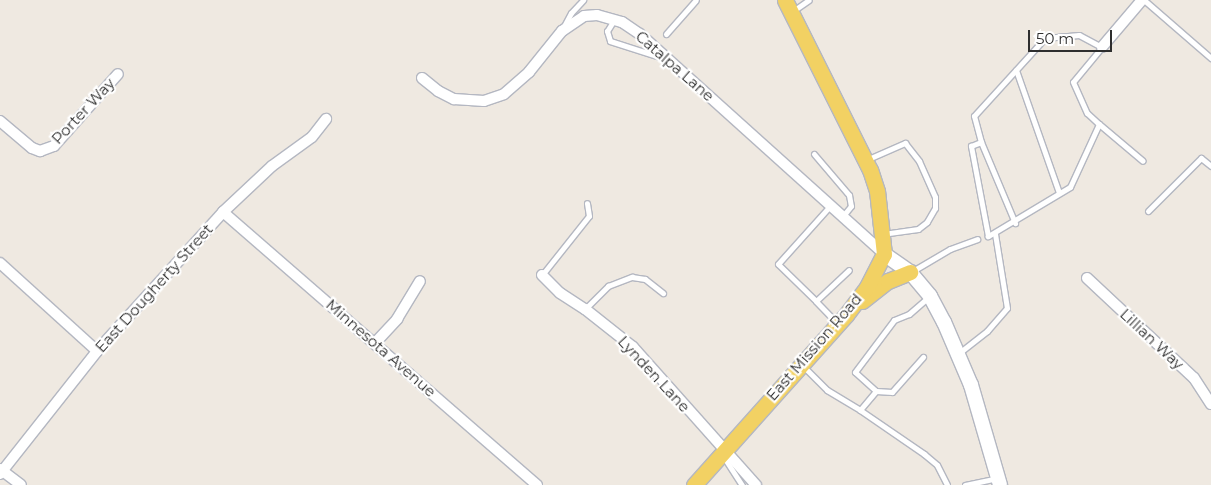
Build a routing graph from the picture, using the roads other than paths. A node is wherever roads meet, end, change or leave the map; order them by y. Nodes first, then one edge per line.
1 (583, 0) edge
2 (696, 0) edge
3 (809, 0) edge
4 (1143, 0) edge
5 (788, 6) edge
6 (614, 20) junction
7 (562, 31) junction
8 (666, 34) dead end
9 (1102, 47) junction
10 (1211, 58) edge
11 (668, 59) junction
12 (1016, 70) junction
13 (118, 74) dead end
14 (422, 78) dead end
15 (326, 119) dead end
16 (0, 121) edge
17 (1100, 124) junction
18 (981, 142) junction
19 (814, 154) dead end
20 (865, 160) junction
21 (1143, 161) dead end
22 (1211, 166) edge
23 (1059, 193) junction
24 (587, 203) dead end
25 (831, 204) junction
26 (1148, 211) dead end
27 (223, 212) junction
28 (843, 216) junction
29 (1015, 223) junction
30 (883, 234) junction
31 (995, 234) junction
32 (977, 239) dead end
33 (884, 254) junction
34 (0, 263) edge
35 (849, 270) dead end
36 (910, 272) junction
37 (542, 275) joint
38 (1087, 278) dead end
39 (420, 281) dead end
40 (663, 293) dead end
41 (930, 296) junction
42 (816, 301) junction
43 (585, 309) junction
44 (842, 319) junction
45 (375, 343) junction
46 (97, 351) junction
47 (958, 354) junction
48 (923, 357) dead end
49 (801, 364) junction
50 (876, 391) junction
51 (1211, 404) edge
52 (860, 410) junction
53 (722, 453) junction
54 (1, 471) edge
55 (999, 482) edge
56 (21, 485) edge
57 (537, 485) edge
58 (694, 485) edge
59 (742, 485) edge
60 (756, 485) edge
61 (947, 485) edge
62 (965, 485) edge

1 - 7 lane
2 - 8 lane
3 - 5 lane
4 - 9 street
4 - 10 lane
5 - 20 main road
6 - 7 street, Catalpa Lane
6 - 11 street, Catalpa Lane
6 - 11 lane
7 - 14 street, Catalpa Lane
9 - 12 lane
9 - 17 lane
11 - 25 street, Catalpa Lane
12 - 18 lane
12 - 23 lane
13 - 16 street, Porter Way
15 - 27 street, East Dougherty Street
17 - 21 lane
17 - 23 lane
18 - 29 lane
18 - 31 lane
19 - 28 lane
20 - 30 main road
20 - 30 lane
22 - 26 lane
23 - 29 lane
24 - 37 lane
25 - 28 street, Catalpa Lane
25 - 42 lane
27 - 45 street, Minnesota Avenue
27 - 46 street, East Dougherty Street
28 - 33 street, Catalpa Lane
29 - 31 lane
30 - 33 main road
31 - 47 lane
32 - 36 lane
33 - 36 street
33 - 44 main road, East Mission Road
34 - 46 street
35 - 42 lane
36 - 41 street
36 - 44 main road
37 - 43 street, Lynden Lane
38 - 51 street, Lillian Way
39 - 45 street
40 - 43 lane
41 - 47 street
41 - 50 lane
42 - 44 lane
43 - 53 street, Lynden Lane
44 - 49 main road, East Mission Road
45 - 57 street, Minnesota Avenue
46 - 54 street, East Dougherty Street
47 - 55 street
48 - 50 lane
49 - 52 lane
49 - 53 main road, East Mission Road
50 - 52 lane
52 - 61 lane
53 - 58 main road, East Mission Road
53 - 59 lane
53 - 60 street, Lynden Lane
54 - 56 street
55 - 62 lane

